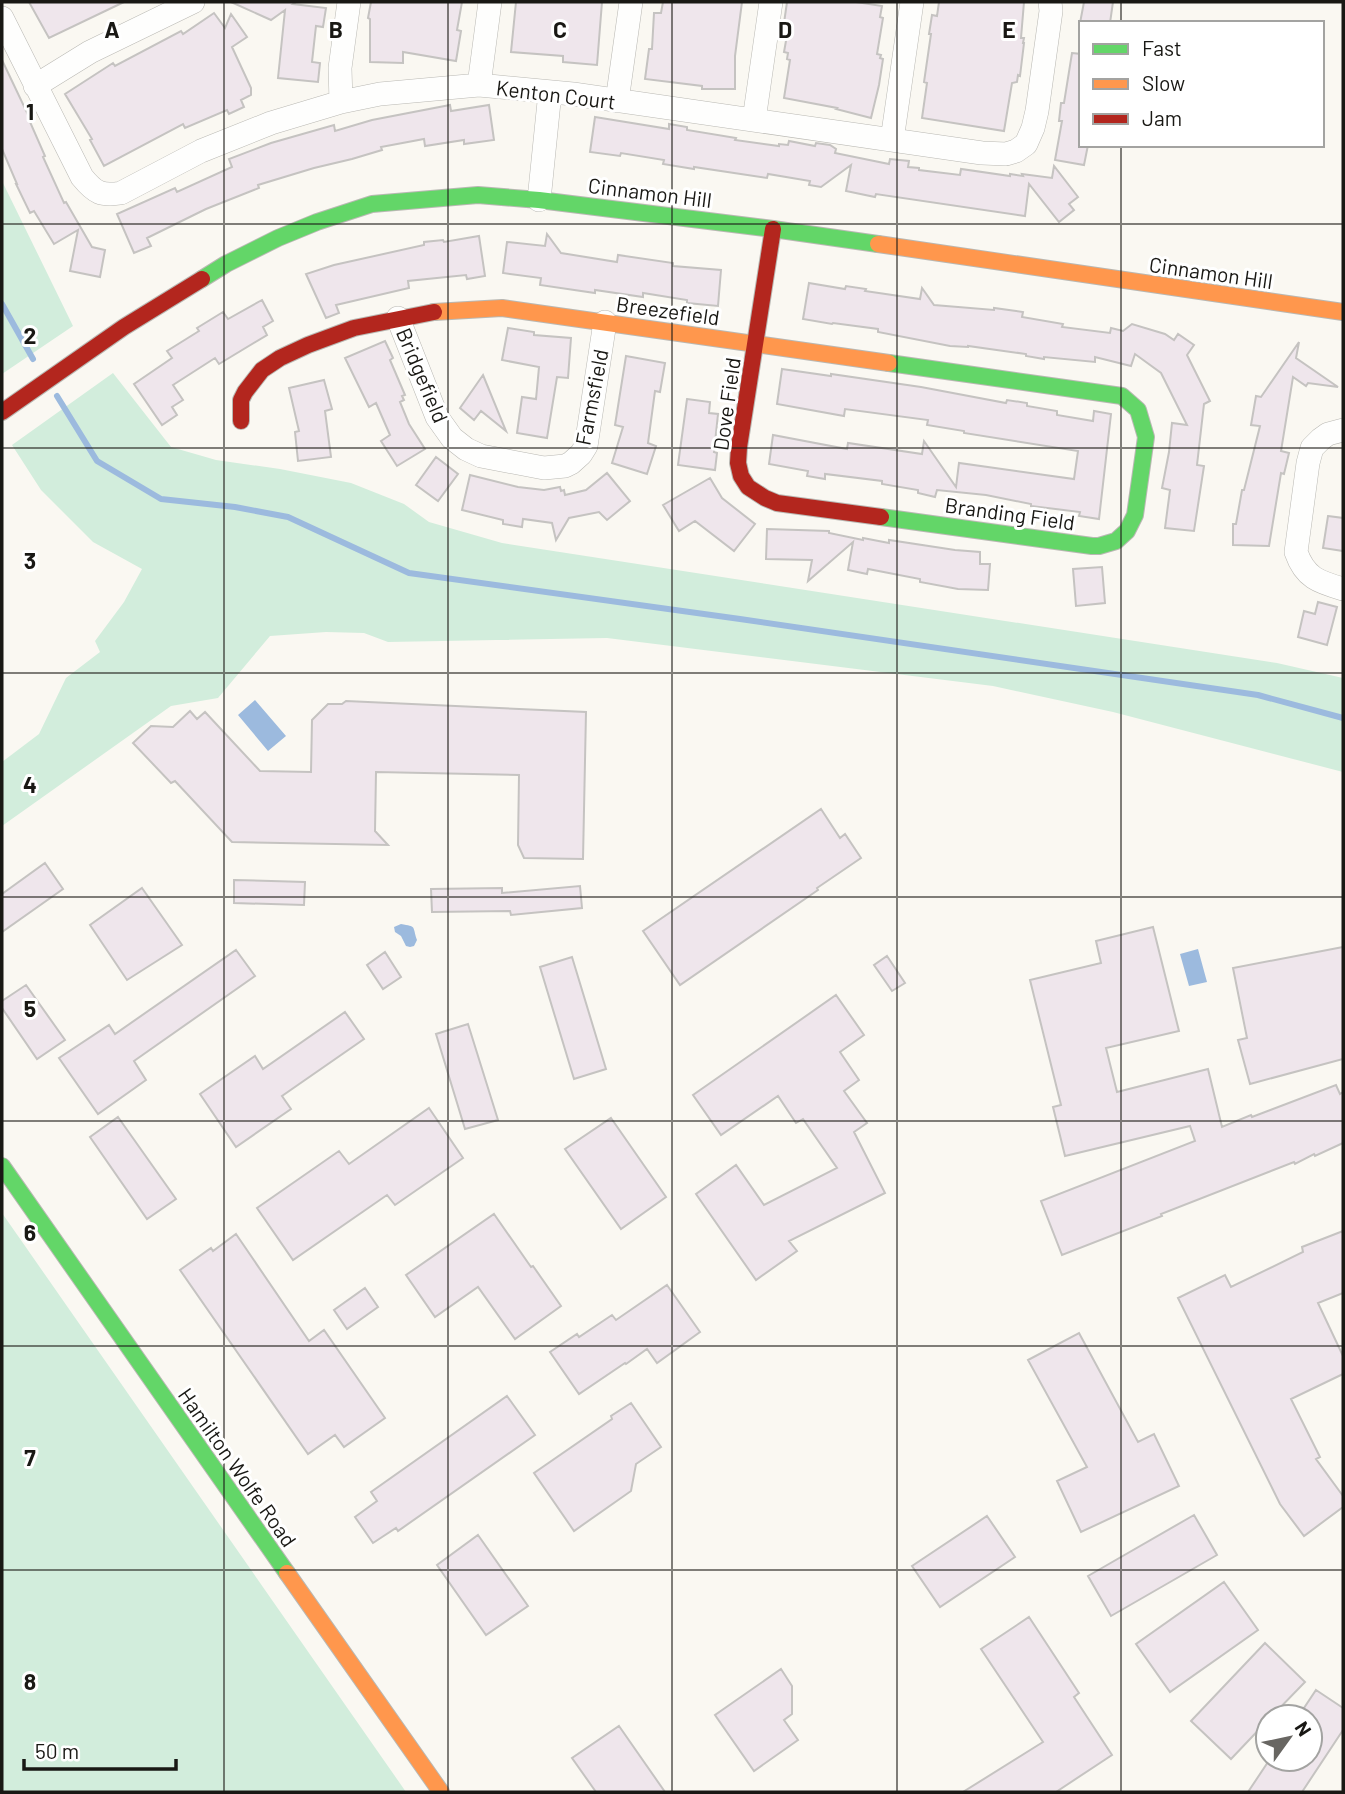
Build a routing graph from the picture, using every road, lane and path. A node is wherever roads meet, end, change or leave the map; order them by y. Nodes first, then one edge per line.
1 (193, 2) edge
2 (349, 2) edge
3 (490, 2) edge
4 (631, 2) edge
5 (771, 2) edge
6 (912, 2) edge
7 (1050, 2) edge
8 (2, 18) edge
9 (479, 85) junction
10 (35, 86) junction
11 (550, 92) junction
12 (617, 101) junction
13 (341, 102) junction
14 (754, 121) junction
15 (892, 140) junction
16 (538, 200) junction
17 (773, 229) junction
18 (1343, 312) edge
19 (398, 318) junction
20 (605, 322) junction
21 (755, 343) junction
22 (1130, 403) joint
23 (2, 412) edge
24 (241, 421) dead end
25 (1343, 430) edge
26 (565, 466) joint
27 (753, 490) joint
28 (1343, 589) edge
29 (2, 1166) edge
30 (441, 1792) edge

1 - 10 street
2 - 13 street
3 - 9 street
4 - 12 street
5 - 14 street
6 - 15 street
7 - 15 street, Kenton Court
8 - 10 street
9 - 11 street, Kenton Court
9 - 13 street, Kenton Court
10 - 13 street, Kenton Court
11 - 12 street, Kenton Court
11 - 16 street
12 - 14 street, Kenton Court
14 - 15 street, Kenton Court
16 - 17 street, Cinnamon Hill
16 - 23 street, Cinnamon Hill
17 - 18 street, Cinnamon Hill
17 - 21 street, Dove Field
19 - 20 street, Breezefield
19 - 24 street, Breezefield
19 - 26 street, Bridgefield
20 - 21 street, Breezefield
20 - 26 street, Farmsfield
21 - 22 street, Breezefield
21 - 27 street, Dove Field
22 - 27 street, Branding Field
25 - 28 street
29 - 30 street, Hamilton Wolfe Road

